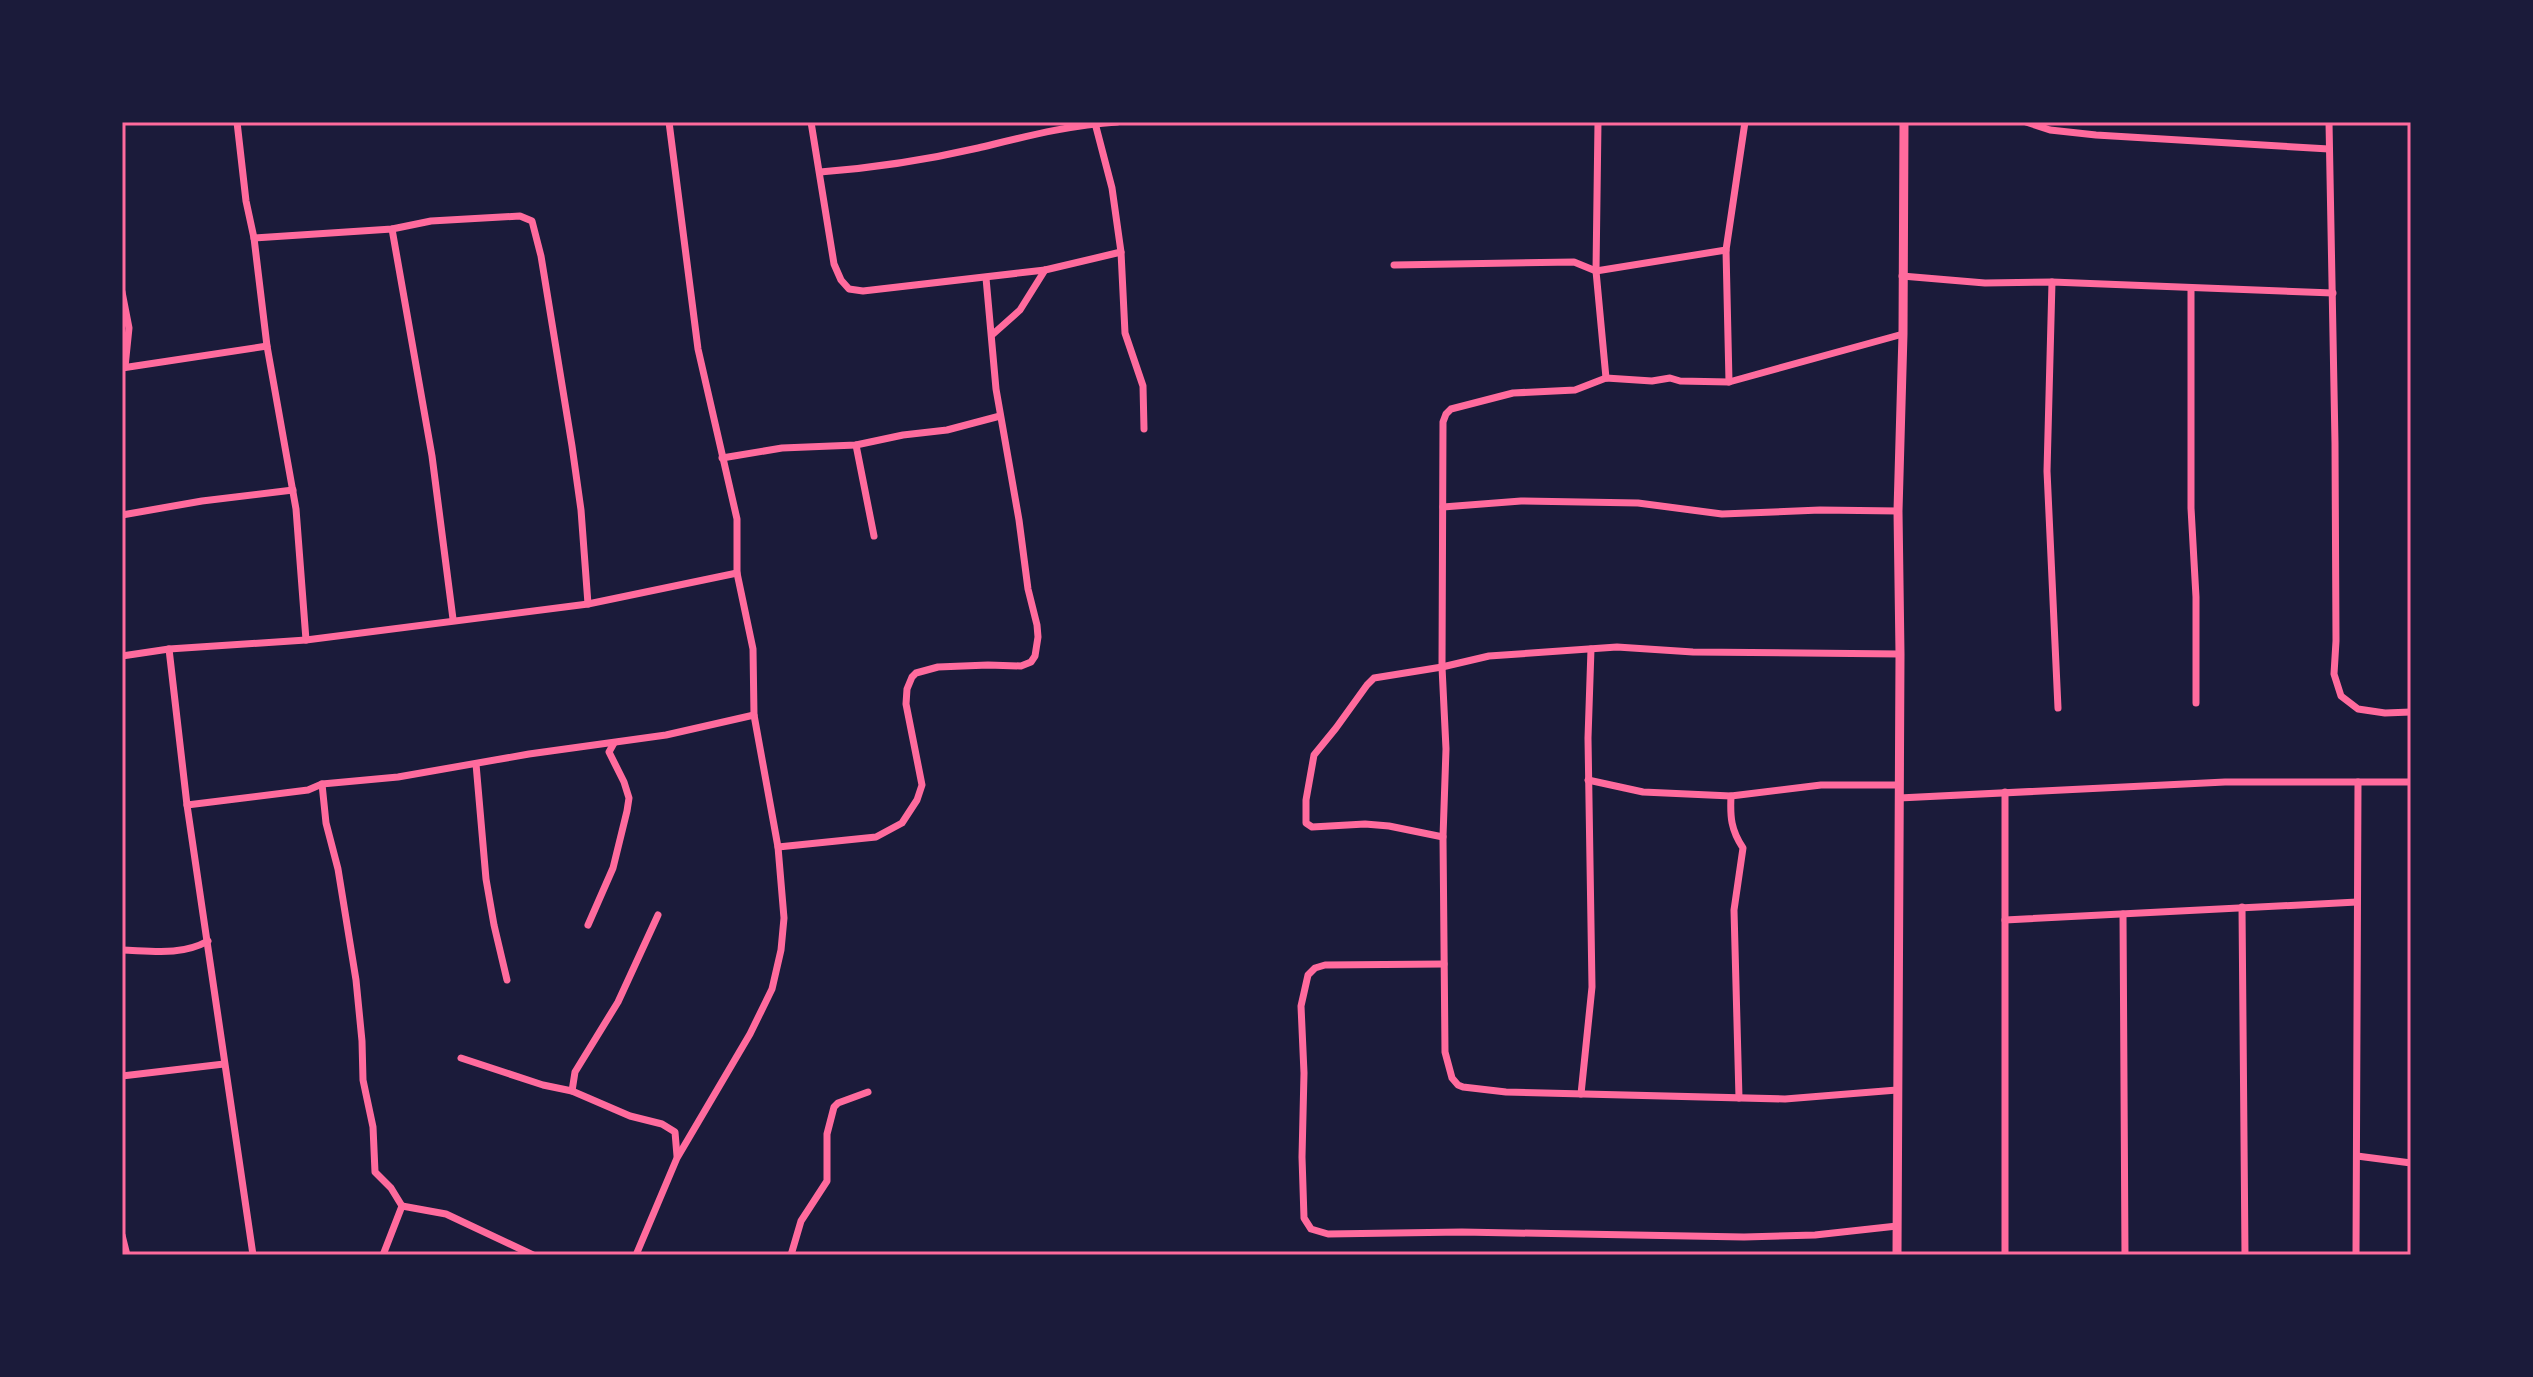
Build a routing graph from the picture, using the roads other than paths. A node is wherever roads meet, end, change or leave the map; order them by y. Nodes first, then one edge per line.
1 (237, 122) edge
2 (669, 122) edge
3 (811, 122) edge
4 (1117, 122) edge
5 (1598, 122) edge
6 (1745, 122) edge
7 (1904, 122) edge
8 (2026, 122) edge
9 (2329, 122) edge
10 (1095, 123) edge
11 (2329, 149) junction
12 (820, 172) junction
13 (392, 229) junction
14 (254, 238) junction
15 (1726, 250) junction
16 (1121, 252) junction
17 (1394, 265) dead end
18 (1045, 270) junction
19 (1596, 271) junction
20 (1902, 276) junction
21 (986, 278) junction
22 (2052, 282) junction
23 (2191, 289) junction
24 (122, 292) edge
25 (2333, 293) junction
26 (1903, 334) junction
27 (992, 335) junction
28 (267, 346) junction
29 (127, 350) junction
30 (143, 363) junction
31 (123, 367) edge
32 (1606, 378) junction
33 (1729, 382) junction
34 (1000, 416) junction
35 (1144, 429) dead end
36 (856, 445) junction
37 (722, 458) junction
38 (293, 490) junction
39 (1443, 507) junction
40 (1898, 511) junction
41 (122, 515) edge
42 (874, 536) dead end
43 (737, 573) junction
44 (588, 604) junction
45 (453, 619) junction
46 (306, 640) junction
47 (169, 649) junction
48 (1591, 649) junction
49 (1900, 654) junction
50 (122, 656) edge
51 (1442, 667) junction
52 (2196, 703) dead end
53 (2058, 708) dead end
54 (2411, 712) edge
55 (754, 715) junction
56 (614, 743) junction
57 (476, 764) junction
58 (1588, 780) junction
59 (2358, 782) junction
60 (2411, 782) edge
61 (322, 784) junction
62 (1899, 785) junction
63 (2005, 792) junction
64 (1731, 796) junction
65 (1899, 798) junction
66 (187, 805) junction
67 (1443, 837) junction
68 (778, 847) junction
69 (2357, 902) junction
70 (2242, 907) junction
71 (2123, 914) junction
72 (658, 915) dead end
73 (2005, 920) junction
74 (588, 925) dead end
75 (208, 941) junction
76 (122, 950) edge
77 (1444, 964) junction
78 (507, 980) dead end
79 (461, 1058) dead end
80 (224, 1064) junction
81 (122, 1076) edge
82 (1897, 1090) junction
83 (572, 1091) junction
84 (868, 1092) dead end
85 (1581, 1094) junction
86 (1739, 1098) junction
87 (2357, 1156) junction
88 (677, 1158) junction
89 (2411, 1163) edge
90 (402, 1206) junction
91 (1897, 1226) junction
92 (122, 1235) edge
93 (127, 1255) edge
94 (253, 1255) edge
95 (383, 1255) edge
96 (533, 1255) edge
97 (636, 1255) edge
98 (791, 1255) edge
99 (1897, 1255) edge
100 (2005, 1255) edge
101 (2125, 1255) edge
102 (2245, 1255) edge
103 (2356, 1255) edge

1 - 14 street
2 - 37 street
3 - 12 street
4 - 10 street
5 - 19 street
6 - 15 street
7 - 20 street
8 - 11 street
9 - 11 street
10 - 12 street
10 - 16 street
11 - 25 street
12 - 21 street
13 - 14 street
13 - 44 street
13 - 45 street
14 - 28 street
15 - 19 street
15 - 33 street
16 - 18 street
16 - 35 street
17 - 19 street
18 - 21 street
18 - 27 street
19 - 32 street
20 - 22 street
20 - 26 street
21 - 27 street
22 - 23 street
22 - 53 street
23 - 25 street
23 - 52 street
24 - 29 street
25 - 54 street
26 - 33 street
26 - 40 street
27 - 34 street
28 - 30 street
28 - 38 street
29 - 30 street
29 - 31 street
30 - 31 street
32 - 33 street
32 - 39 street
34 - 36 street
34 - 68 street
36 - 37 street
36 - 42 street
37 - 43 street
38 - 41 street
38 - 46 street
39 - 40 street
39 - 51 street
40 - 49 street
43 - 44 street
43 - 55 street
44 - 45 street
45 - 46 street
46 - 47 street
47 - 50 street
47 - 66 street
48 - 49 street
48 - 51 street
48 - 58 street
49 - 62 street
51 - 67 street
51 - 67 street
55 - 56 street
55 - 68 street
56 - 57 street
56 - 74 street
57 - 61 street
57 - 78 street
58 - 64 street
58 - 85 street
59 - 60 street
59 - 63 street
59 - 69 street
61 - 66 street
61 - 90 street
62 - 64 street
62 - 65 street
63 - 65 street
63 - 73 street
64 - 86 street
65 - 82 street
66 - 75 street
67 - 77 street
68 - 88 street
69 - 70 street
69 - 87 street
70 - 71 street
70 - 102 street
71 - 73 street
71 - 101 street
72 - 83 street
73 - 100 street
75 - 76 street
75 - 80 street
77 - 85 street
77 - 91 street
79 - 83 street
80 - 81 street
80 - 94 street
82 - 86 street
82 - 91 street
83 - 88 street
84 - 98 street
85 - 86 street
87 - 89 street
87 - 103 street
88 - 97 street
90 - 95 street
90 - 96 street
91 - 99 street
92 - 93 street

